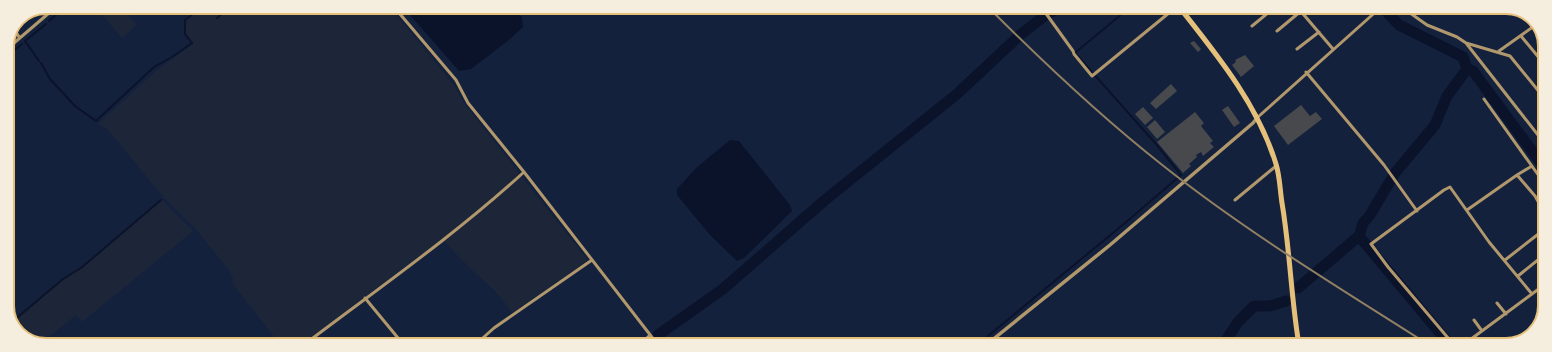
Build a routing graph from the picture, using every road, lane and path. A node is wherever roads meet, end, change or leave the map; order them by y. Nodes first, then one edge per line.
1 (48, 14) edge
2 (400, 14) edge
3 (1047, 14) edge
4 (1168, 14) edge
5 (1185, 14) edge
6 (1267, 14) edge
7 (1298, 14) edge
8 (1304, 14) edge
9 (1373, 14) edge
10 (1411, 14) edge
11 (1252, 26) dead end
12 (1532, 27) edge
13 (1277, 31) dead end
14 (1319, 32) junction
15 (16, 33) edge
16 (1521, 36) junction
17 (20, 38) junction
18 (15, 43) edge
19 (1466, 43) junction
20 (1297, 49) dead end
21 (1333, 49) junction
22 (1499, 51) junction
23 (1538, 57) edge
24 (1306, 72) junction
25 (1538, 90) edge
26 (1484, 99) dead end
27 (1258, 117) junction
28 (1538, 136) edge
29 (1276, 166) junction
30 (1532, 166) junction
31 (524, 172) junction
32 (1538, 174) edge
33 (1517, 175) junction
34 (1235, 200) dead end
35 (1538, 201) edge
36 (1417, 210) junction
37 (1467, 210) junction
38 (1538, 234) edge
39 (592, 260) junction
40 (1504, 260) junction
41 (1538, 260) edge
42 (1518, 276) junction
43 (1538, 290) edge
44 (1532, 294) junction
45 (365, 298) junction
46 (1497, 303) dead end
47 (1506, 314) junction
48 (1474, 320) dead end
49 (1482, 331) junction
50 (650, 335) junction
51 (313, 338) edge
52 (398, 338) edge
53 (483, 338) edge
54 (647, 338) edge
55 (653, 338) edge
56 (995, 338) edge
57 (1298, 338) edge
58 (1448, 338) edge
59 (1473, 338) edge

1 - 17 street
2 - 31 street
3 - 4 street
5 - 27 highway
6 - 11 street
7 - 13 street
8 - 14 street
9 - 21 street
10 - 19 street
12 - 16 street
14 - 20 street
14 - 21 street
15 - 17 street
16 - 22 street
16 - 23 street
17 - 18 street
19 - 22 street
19 - 28 street
21 - 24 street
22 - 25 street
24 - 27 street
24 - 36 street
26 - 30 street
27 - 29 highway
27 - 56 street
29 - 34 street
29 - 57 highway
30 - 32 street
30 - 33 street
31 - 39 street
31 - 45 street
33 - 35 street
33 - 37 street
36 - 37 street
36 - 58 street
37 - 40 street
38 - 40 street
39 - 50 street
39 - 53 street
40 - 42 street
41 - 42 street
42 - 44 street
43 - 44 street
44 - 47 street
45 - 51 street
45 - 52 street
46 - 47 street
47 - 49 street
48 - 49 street
49 - 59 street
50 - 54 street
50 - 55 street

